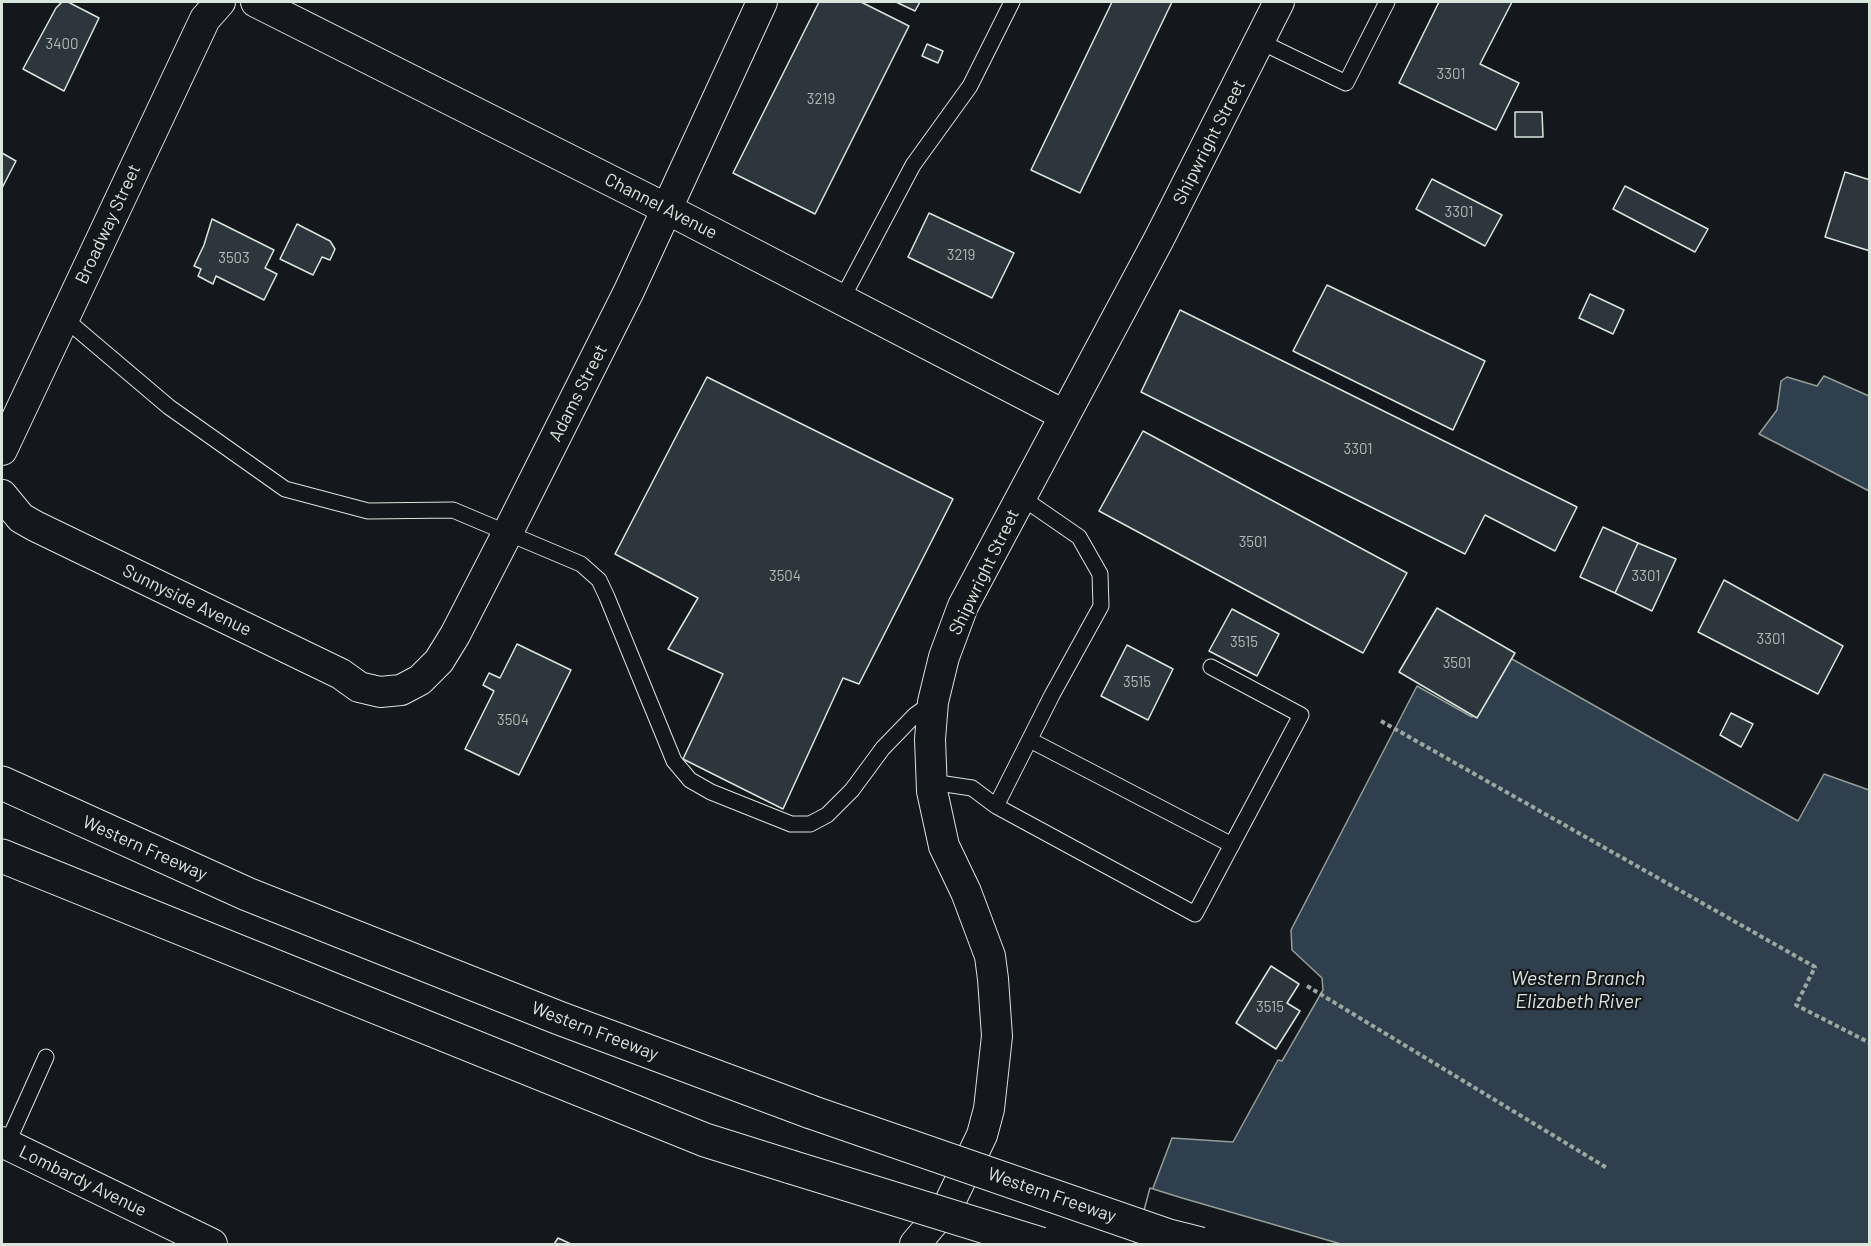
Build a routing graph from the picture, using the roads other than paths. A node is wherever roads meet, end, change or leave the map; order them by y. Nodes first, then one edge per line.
1 (220, 2) edge
2 (256, 2) edge
3 (762, 2) edge
4 (1012, 2) edge
5 (1279, 2) edge
6 (1387, 2) edge
7 (1259, 41) junction
8 (667, 209) junction
9 (842, 299) junction
10 (64, 318) junction
11 (1064, 415) junction
12 (2, 450) edge
13 (2, 495) edge
14 (1021, 497) junction
15 (508, 532) junction
16 (324, 667) joint
17 (1210, 667) dead end
18 (933, 702) junction
19 (1030, 740) junction
20 (932, 782) junction
21 (9, 785) edge
22 (996, 806) junction
23 (1232, 845) junction
24 (2, 856) edge
25 (46, 1057) dead end
26 (4, 1143) edge
27 (158, 1233) edge
28 (212, 1245) edge
29 (915, 1245) edge
30 (1041, 1245) edge
31 (1201, 1245) edge

1 - 10 street, Broadway Street
2 - 8 street, Channel Avenue
3 - 8 street, Adams Street
4 - 9 lane
5 - 7 street, Shipwright Street
6 - 7 lane
7 - 11 street, Shipwright Street
8 - 9 street, Channel Avenue
8 - 15 street, Adams Street
9 - 11 street, Channel Avenue
10 - 12 street, Broadway Street
10 - 15 lane
11 - 14 street, Shipwright Street
13 - 16 street, Sunnyside Avenue
14 - 18 street, Shipwright Street
14 - 19 lane
15 - 16 street, Adams Street
15 - 18 lane
17 - 23 lane
18 - 20 street, Shipwright Street
19 - 22 lane
19 - 23 lane
20 - 22 lane
20 - 29 street, Shipwright Street
21 - 31 highway, Western Freeway, bridge
22 - 23 lane
24 - 30 highway, bridge
25 - 26 lane
26 - 27 street, Lombardy Avenue
27 - 28 street

